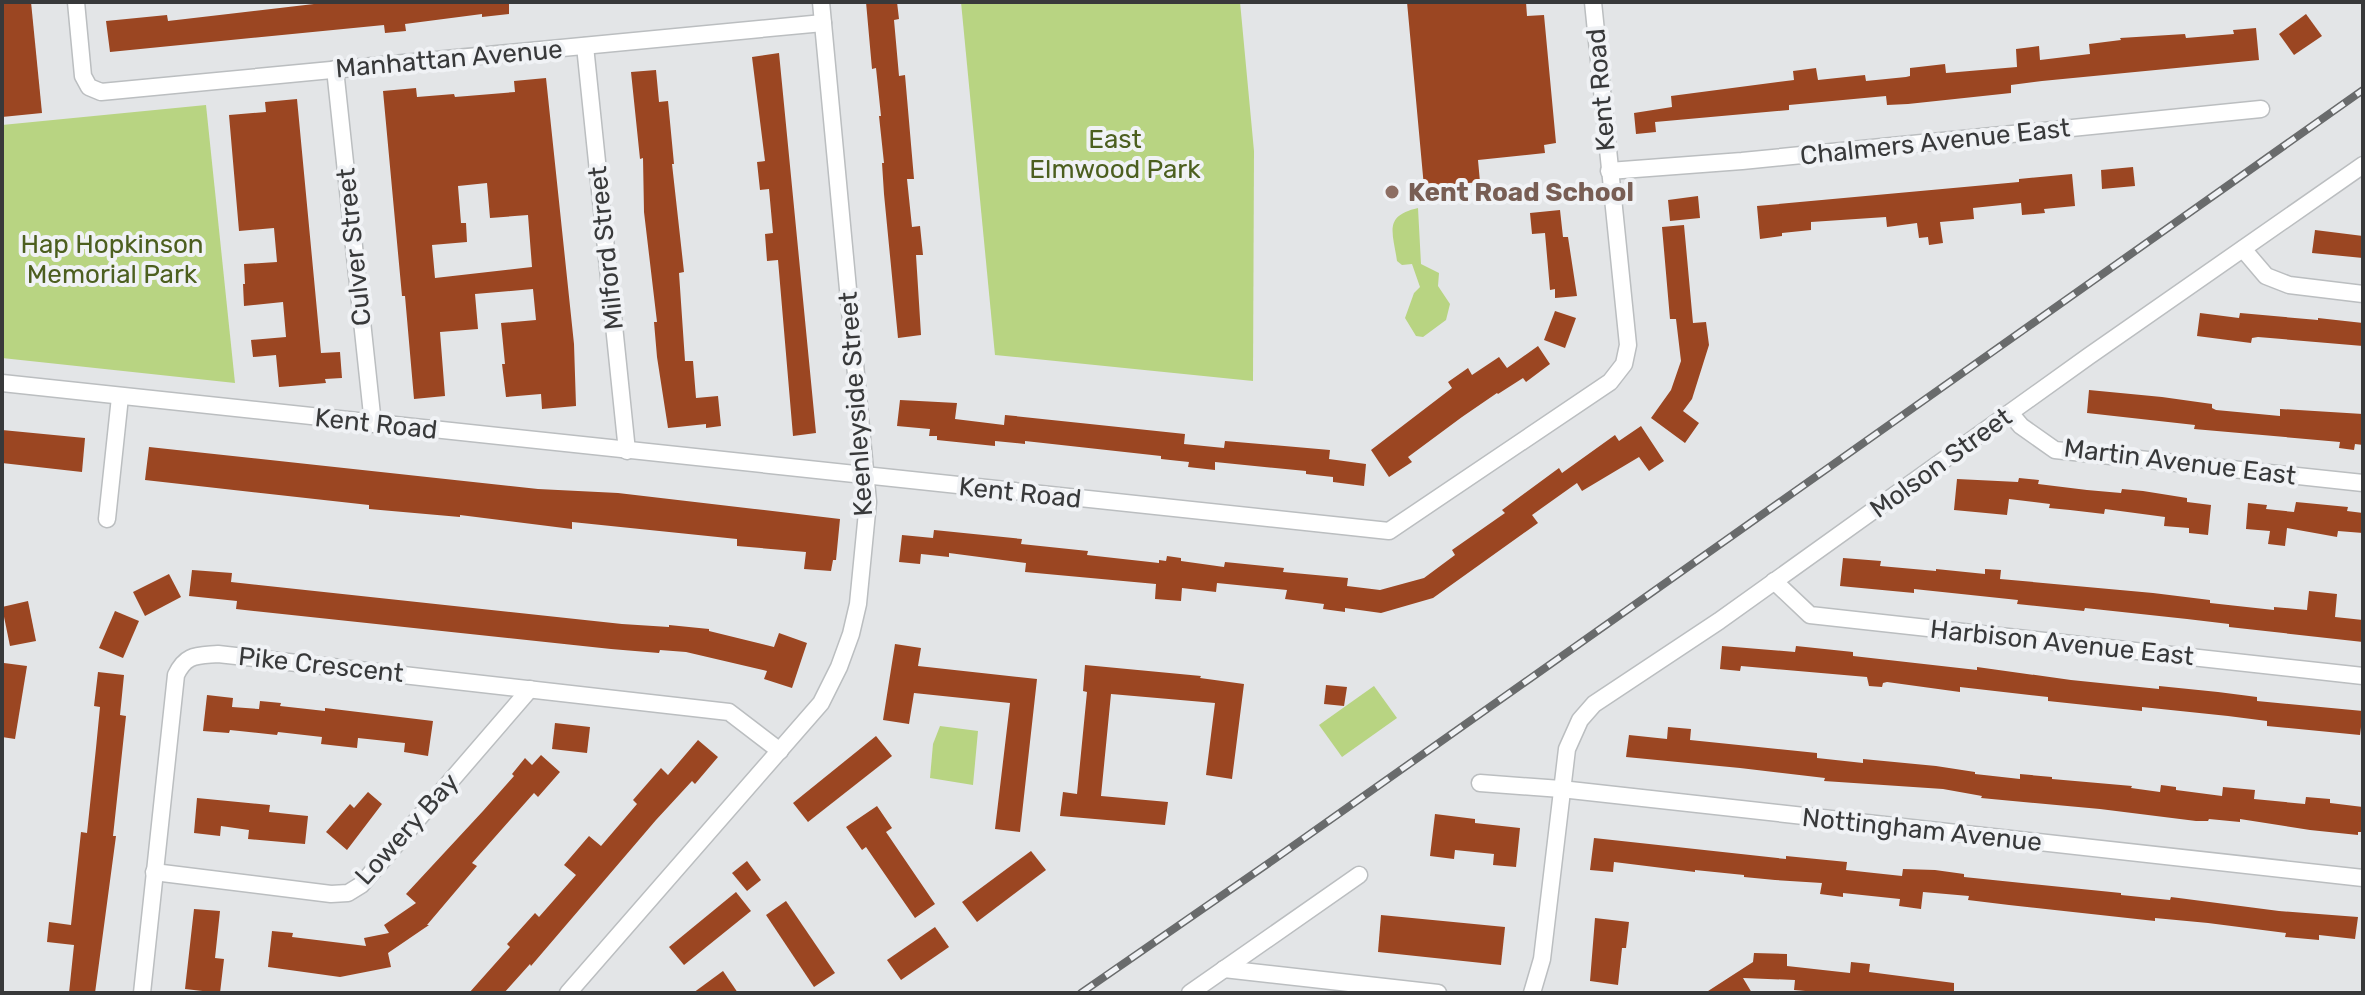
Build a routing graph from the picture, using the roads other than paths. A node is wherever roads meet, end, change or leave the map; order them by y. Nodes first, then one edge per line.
1 (76, 2) edge
2 (821, 2) edge
3 (1593, 2) edge
4 (823, 23) junction
5 (585, 46) junction
6 (335, 69) junction
7 (2261, 109) dead end
8 (2363, 165) edge
9 (1609, 171) junction
10 (2243, 249) junction
11 (2363, 294) edge
12 (2, 383) edge
13 (120, 397) junction
14 (2010, 413) junction
15 (373, 424) junction
16 (627, 451) junction
17 (867, 477) junction
18 (2363, 483) edge
19 (107, 519) dead end
20 (1774, 581) junction
21 (2363, 676) edge
22 (530, 689) junction
23 (780, 751) junction
24 (1480, 783) dead end
25 (1561, 789) junction
26 (154, 872) junction
27 (1359, 875) dead end
28 (2363, 878) edge
29 (1224, 969) junction
30 (142, 993) edge
31 (568, 993) edge
32 (1190, 993) edge
33 (1438, 993) edge
34 (1532, 993) edge

1 - 6 street, Manhattan Avenue
2 - 4 street, Keenleyside Street
3 - 9 street, Kent Road
4 - 5 street, Manhattan Avenue
4 - 17 street, Keenleyside Street
5 - 6 street, Manhattan Avenue
5 - 16 street, Milford Street
6 - 15 street, Culver Street
7 - 9 street, Chalmers Avenue East
8 - 10 street, Molson Street
9 - 17 street, Kent Road
10 - 11 street
10 - 14 street, Molson Street
12 - 13 street, Kent Road
13 - 15 street, Kent Road
13 - 19 street
14 - 18 street, Martin Avenue East
14 - 20 street, Molson Street
15 - 16 street, Kent Road
16 - 17 street, Kent Road
17 - 23 street, Keenleyside Street
20 - 21 street, Harbison Avenue East
20 - 25 street, Molson Street
22 - 23 street, Pike Crescent
22 - 26 street, Lowery Bay
22 - 26 street, Pike Crescent
23 - 31 street, Keenleyside Street
24 - 25 street, Nottingham Avenue
25 - 28 street, Nottingham Avenue
25 - 34 street, Molson Street
26 - 30 street, Pike Crescent
27 - 29 street
29 - 32 street
29 - 33 street

